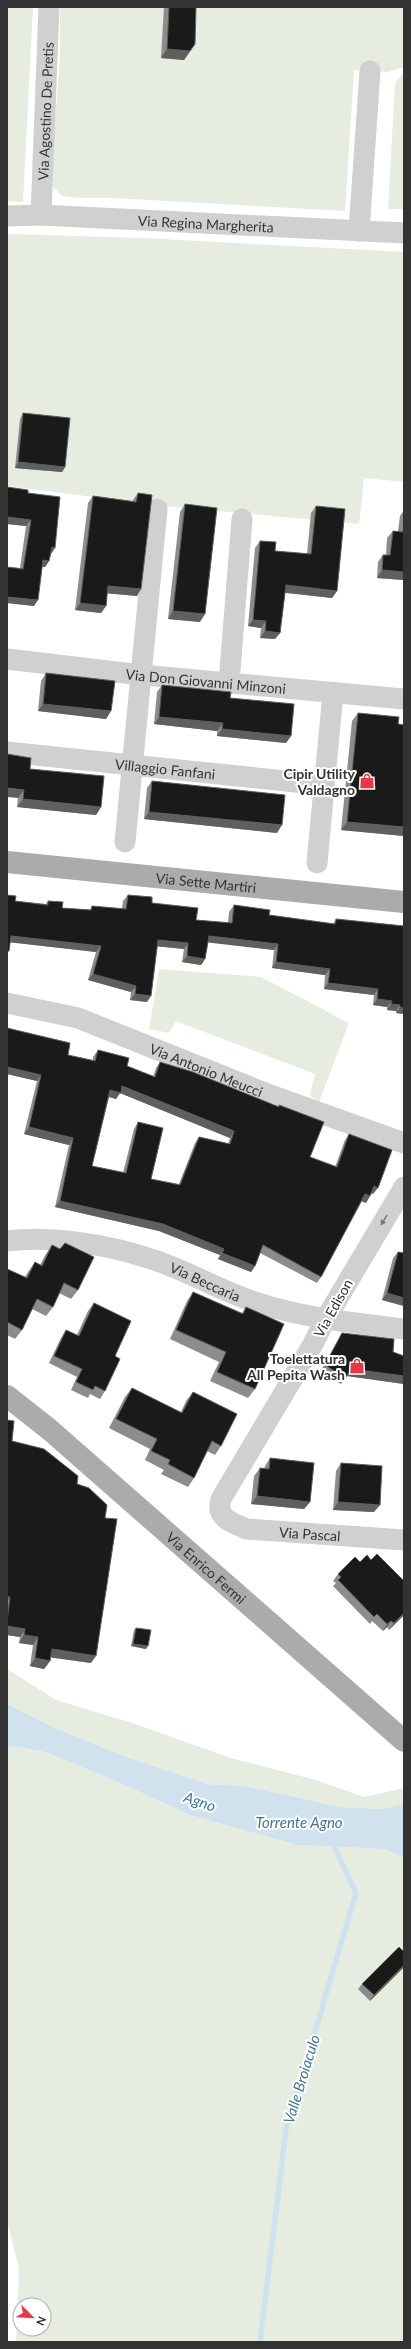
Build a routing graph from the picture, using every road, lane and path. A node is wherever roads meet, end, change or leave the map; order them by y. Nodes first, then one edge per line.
1 (49, 7) edge
2 (370, 71) dead end
3 (41, 215) junction
4 (7, 216) edge
5 (359, 231) junction
6 (404, 233) edge
7 (157, 509) dead end
8 (242, 519) dead end
9 (7, 659) edge
10 (142, 675) junction
11 (229, 683) junction
12 (333, 693) junction
13 (404, 699) edge
14 (7, 752) edge
15 (133, 765) junction
16 (324, 785) junction
17 (125, 842) dead end
18 (7, 862) edge
19 (317, 863) dead end
20 (404, 902) edge
21 (7, 1003) edge
22 (404, 1143) edge
23 (404, 1187) edge
24 (7, 1241) edge
25 (325, 1320) junction
26 (404, 1329) edge
27 (7, 1396) edge
28 (220, 1514) joint
29 (404, 1540) edge
30 (404, 1741) edge

1 - 3 street, Via Agostino De Pretis
2 - 5 street
3 - 4 street, Via Regina Margherita
3 - 5 street, Via Regina Margherita
5 - 6 street, Via Regina Margherita
7 - 10 street
8 - 11 street
9 - 10 street, Via Don Giovanni Minzoni
10 - 11 street, Via Don Giovanni Minzoni
10 - 15 street
11 - 12 street, Via Don Giovanni Minzoni
12 - 13 street, Via Don Giovanni Minzoni
12 - 16 street
14 - 15 street, Villaggio Fanfani
15 - 16 street, Villaggio Fanfani
15 - 17 street
16 - 19 street
18 - 20 main road, Via Sette Martiri
21 - 22 street, Via Antonio Meucci
23 -> 25 street, Via Edison
24 - 25 street, Via Beccaria
25 - 26 street, Via Beccaria
25 - 28 street, Via Edison
27 - 30 main road, Via Enrico Fermi
28 - 29 street, Via Pascal

